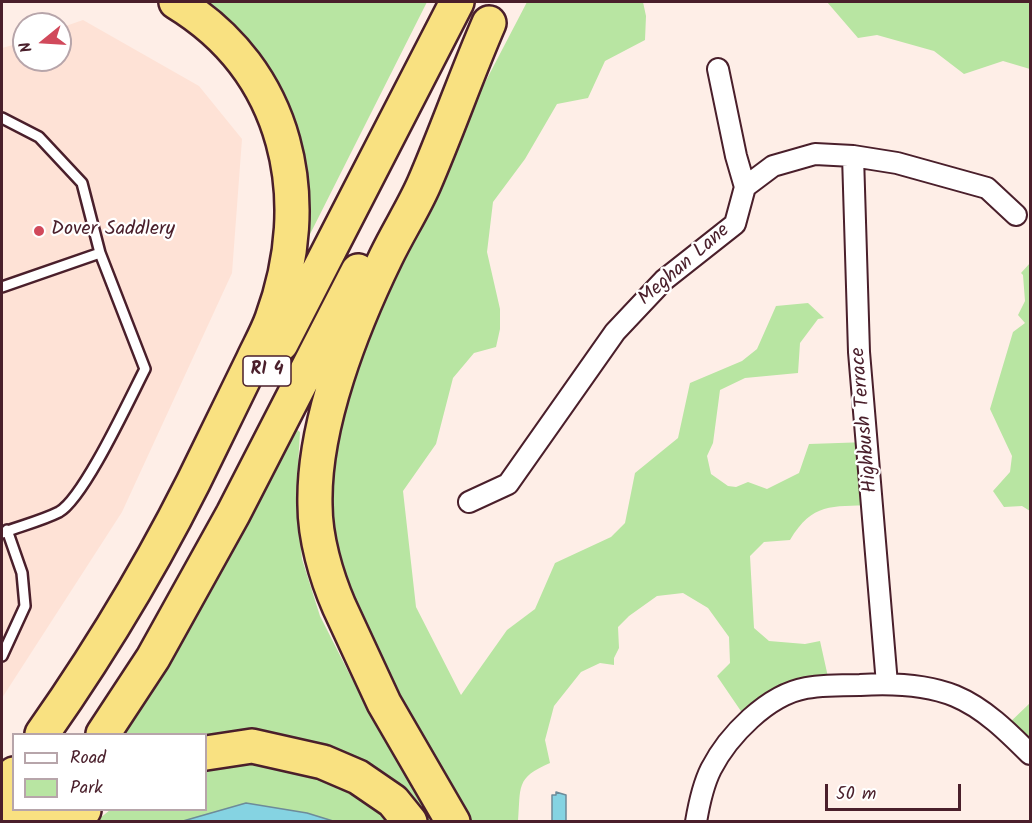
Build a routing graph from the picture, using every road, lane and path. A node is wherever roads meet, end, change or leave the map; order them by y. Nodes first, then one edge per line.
1 (176, 2) edge
2 (457, 2) edge
3 (494, 12) edge
4 (718, 69) dead end
5 (2, 118) edge
6 (853, 156) junction
7 (746, 187) junction
8 (1016, 215) dead end
9 (100, 253) junction
10 (2, 287) edge
11 (469, 502) dead end
12 (4, 532) edge
13 (4, 647) edge
14 (2, 656) edge
15 (888, 684) junction
16 (43, 733) edge
17 (66, 733) edge
18 (104, 733) edge
19 (207, 753) edge
20 (1030, 754) edge
21 (12, 777) edge
22 (2, 791) edge
23 (12, 809) edge
24 (2, 822) edge
25 (410, 822) edge
26 (453, 822) edge
27 (696, 822) edge

1 - 16 highway
2 - 17 highway, RI 4
3 - 18 highway, RI 4
3 - 26 highway
4 - 7 street
5 - 9 lane
6 - 7 street
6 - 8 street
6 - 15 street, Highbush Terrace
7 - 11 street, Meghan Lane
9 - 10 lane
9 - 12 lane
12 - 13 lane
13 - 14 lane
15 - 20 street
15 - 27 street
19 - 25 highway
21 - 22 highway
23 - 24 highway

